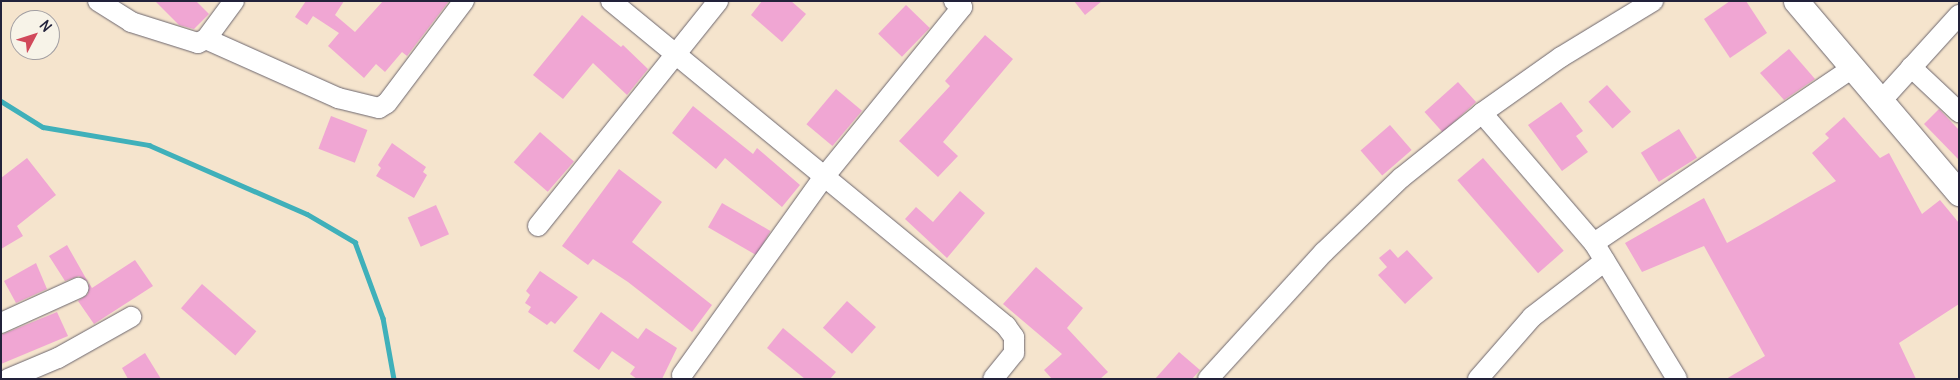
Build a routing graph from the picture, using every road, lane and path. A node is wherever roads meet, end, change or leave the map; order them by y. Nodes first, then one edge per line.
1 (98, 1) edge
2 (234, 1) edge
3 (464, 1) edge
4 (611, 1) edge
5 (718, 1) edge
6 (954, 1) edge
7 (1653, 1) edge
8 (1796, 1) edge
9 (1959, 15) edge
10 (206, 38) junction
11 (675, 54) junction
12 (1854, 67) junction
13 (1911, 67) junction
14 (1882, 100) junction
15 (1959, 112) edge
16 (1482, 113) junction
17 (824, 177) junction
18 (1959, 193) edge
19 (538, 226) dead end
20 (1594, 243) junction
21 (1605, 261) junction
22 (78, 288) dead end
23 (131, 317) dead end
24 (1, 323) edge
25 (682, 375) dead end
26 (8, 379) edge
27 (994, 379) edge
28 (1208, 379) edge
29 (1478, 379) edge
30 (1677, 379) edge

1 - 10 street
2 - 10 street
3 - 10 street
4 - 11 street
5 - 11 street
6 - 17 street
7 - 16 street
8 - 12 main road
9 - 13 street
11 - 17 street
11 - 19 street
12 - 14 main road
12 - 20 street
13 - 14 street
13 - 15 street
14 - 18 main road
16 - 20 street
16 - 28 street
17 - 25 street
17 - 27 street
20 - 21 street
21 - 29 street
21 - 30 street
22 - 24 street
23 - 26 street

